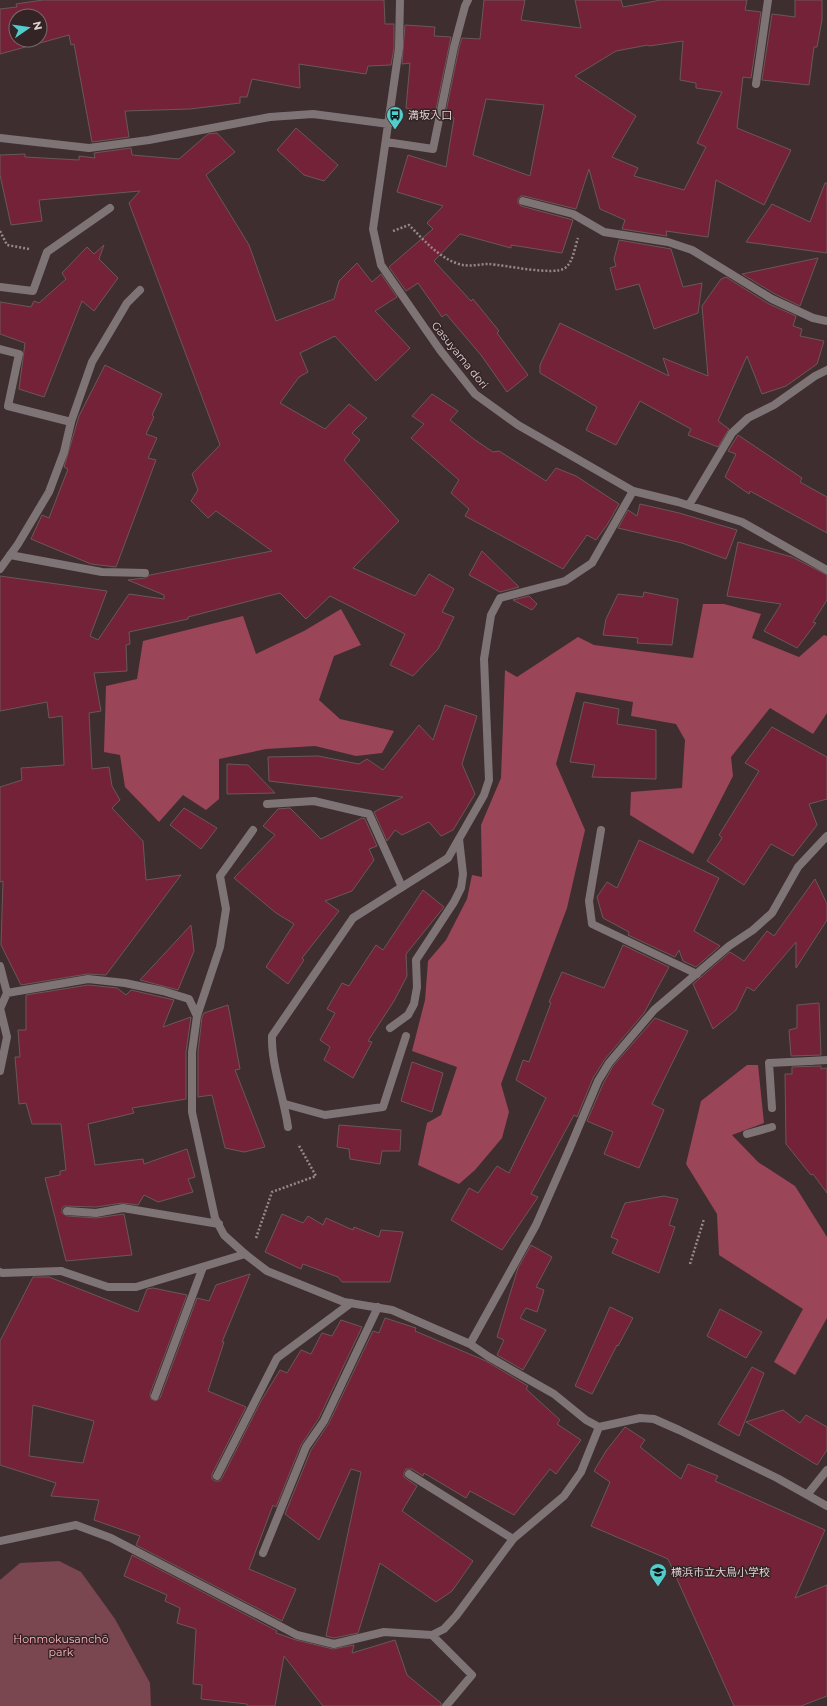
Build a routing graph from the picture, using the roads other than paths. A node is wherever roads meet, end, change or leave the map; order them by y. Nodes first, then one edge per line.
1 (400, 0) edge
2 (468, 0) edge
3 (768, 0) edge
4 (756, 84) dead end
5 (389, 124) junction
6 (0, 138) edge
7 (386, 142) junction
8 (523, 201) dead end
9 (110, 208) dead end
10 (0, 287) edge
11 (140, 290) dead end
12 (827, 321) edge
13 (0, 349) edge
14 (827, 370) edge
15 (71, 422) junction
16 (633, 490) junction
17 (689, 505) junction
18 (10, 555) junction
19 (0, 569) edge
20 (827, 570) edge
21 (145, 573) dead end
22 (267, 804) dead end
23 (253, 830) dead end
24 (601, 830) dead end
25 (827, 836) edge
26 (459, 839) junction
27 (402, 887) junction
28 (0, 966) edge
29 (697, 974) junction
30 (6, 993) junction
31 (0, 1009) edge
32 (197, 1016) junction
33 (390, 1028) dead end
34 (406, 1036) dead end
35 (827, 1060) edge
36 (0, 1071) edge
37 (285, 1104) junction
38 (772, 1108) dead end
39 (288, 1127) road end
40 (772, 1127) dead end
41 (746, 1134) dead end
42 (67, 1211) dead end
43 (219, 1224) junction
44 (247, 1256) junction
45 (203, 1267) junction
46 (0, 1272) edge
47 (351, 1303) junction
48 (378, 1307) junction
49 (470, 1344) junction
50 (155, 1396) dead end
51 (599, 1427) junction
52 (827, 1470) edge
53 (409, 1474) dead end
54 (217, 1476) dead end
55 (807, 1495) junction
56 (827, 1506) edge
57 (513, 1539) junction
58 (0, 1541) edge
59 (263, 1553) dead end
60 (432, 1635) junction
61 (446, 1706) edge

1 - 5 street, Gasuyama dori
2 - 7 street
3 - 4 street
5 - 6 street
5 - 7 street, Gasuyama dori
7 - 16 street, Gasuyama dori
8 - 12 street
9 - 10 street
11 - 15 street
13 - 15 street
14 - 17 street
15 - 18 street
16 - 17 street, Gasuyama dori
16 - 26 street
17 - 20 street, Gasuyama dori
18 - 19 street
18 - 21 street
22 - 27 street
23 - 32 street
24 - 29 street
25 - 29 street
26 - 27 street
26 - 33 street
27 - 37 street
28 - 30 street
29 - 49 street
30 - 31 street
30 - 32 street
31 - 36 street
32 - 43 street
34 - 37 street
35 - 38 street
37 - 39 street
40 - 41 street
42 - 43 street
43 - 44 street
44 - 45 street
44 - 47 street
45 - 46 street
45 - 50 street
47 - 48 street
47 - 54 street
48 - 49 street
48 - 59 street
49 - 51 street
51 - 55 street
51 - 57 street
52 - 55 street
53 - 57 street
55 - 56 street
57 - 60 street
58 - 60 street
60 - 61 street

